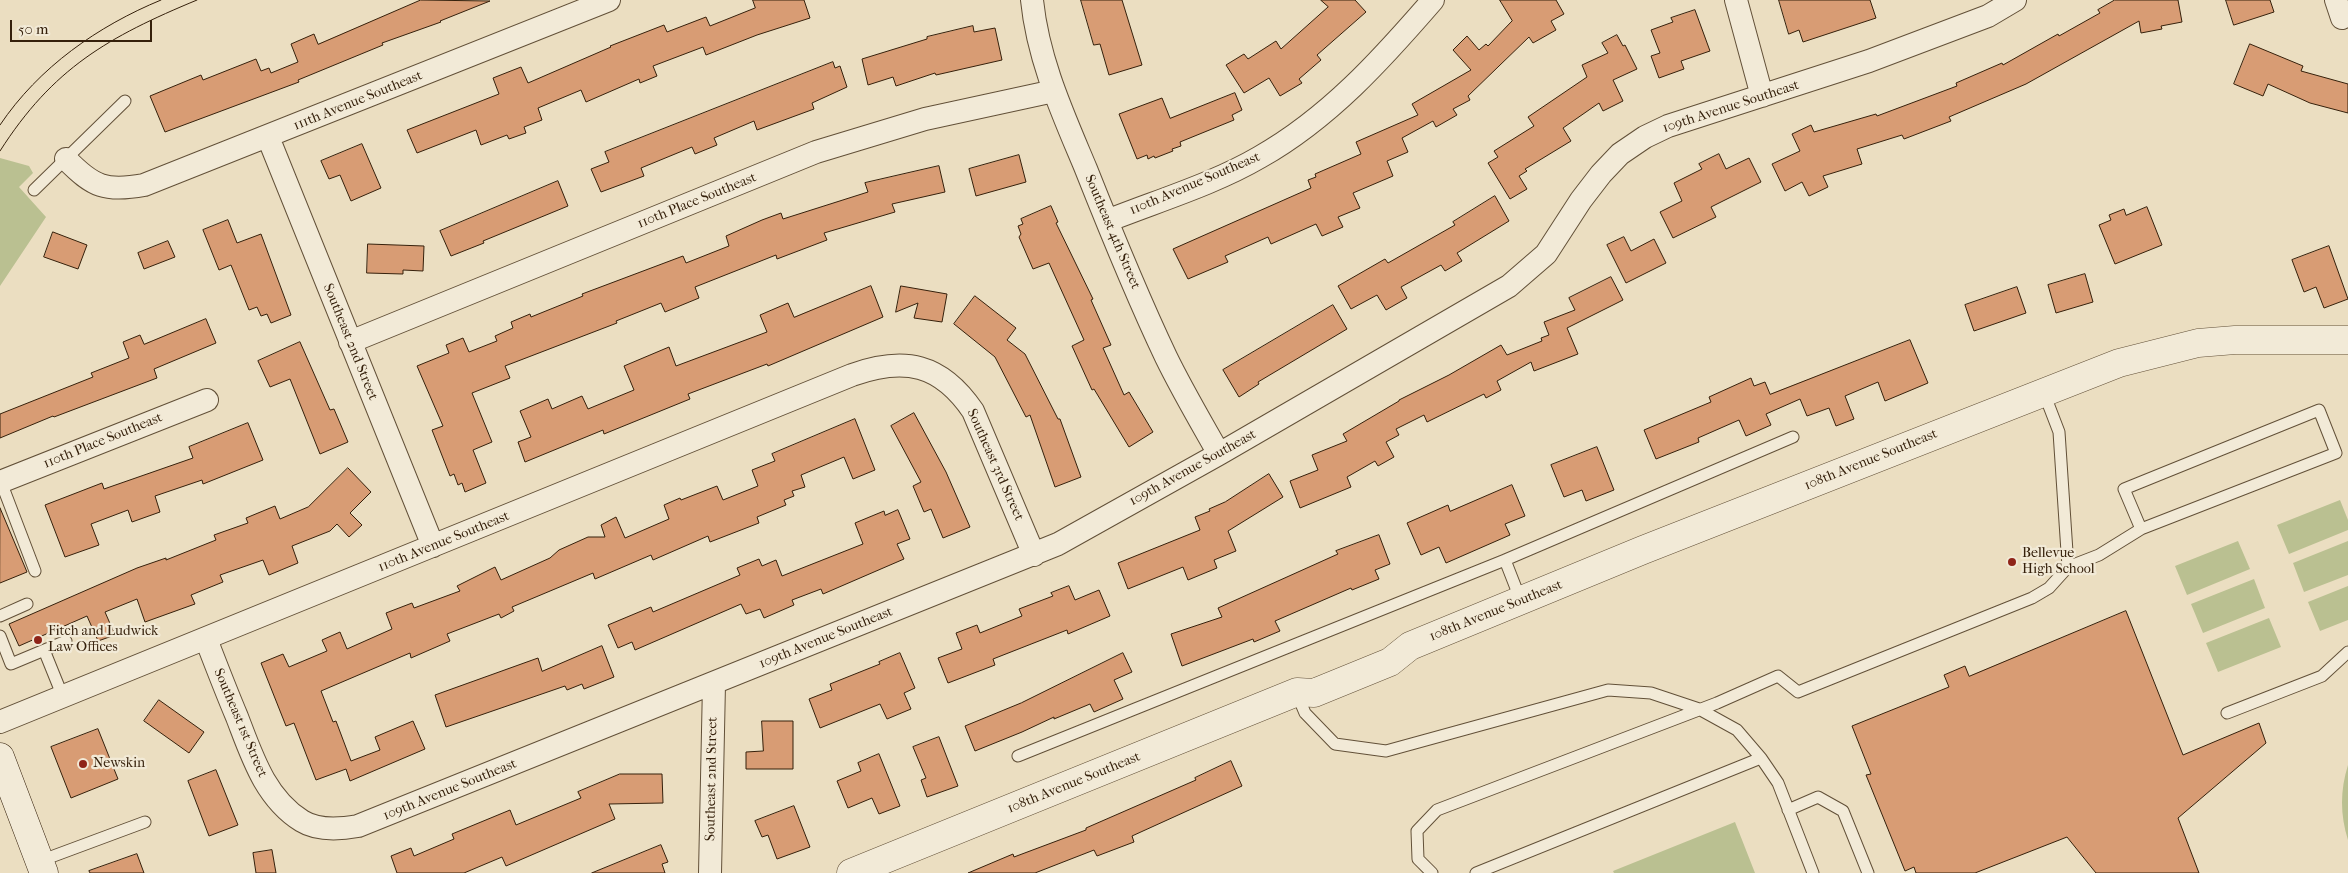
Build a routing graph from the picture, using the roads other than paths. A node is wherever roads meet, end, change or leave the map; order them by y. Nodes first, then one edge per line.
1 (609, 0) edge
2 (1032, 0) edge
3 (1433, 0) edge
4 (1736, 0) edge
5 (2016, 0) edge
6 (2336, 0) edge
7 (2348, 16) edge
8 (1054, 91) junction
9 (1762, 96) junction
10 (125, 101) dead end
11 (268, 137) junction
12 (66, 159) junction
13 (34, 190) dead end
14 (1107, 221) junction
15 (2348, 340) edge
16 (350, 342) junction
17 (890, 365) joint
18 (2044, 391) junction
19 (207, 400) dead end
20 (1792, 437) dead end
21 (1219, 454) junction
22 (0, 482) edge
23 (2141, 529) junction
24 (433, 546) junction
25 (1034, 555) junction
26 (1505, 560) junction
27 (2068, 567) junction
28 (35, 571) dead end
29 (1521, 601) junction
30 (28, 604) dead end
31 (0, 616) edge
32 (0, 636) edge
33 (206, 639) junction
34 (66, 641) dead end
35 (44, 650) junction
36 (2348, 652) edge
37 (714, 684) junction
38 (1297, 692) junction
39 (63, 697) junction
40 (1699, 709) junction
41 (2227, 713) dead end
42 (0, 722) edge
43 (1018, 756) dead end
44 (0, 757) edge
45 (1761, 758) junction
46 (1788, 810) junction
47 (145, 822) dead end
48 (304, 822) joint
49 (42, 867) edge
50 (710, 873) edge
51 (851, 873) edge
52 (1432, 873) edge
53 (1476, 873) edge
54 (1813, 873) edge
55 (1868, 873) edge

1 - 11 street, 111th Avenue Southeast
2 - 8 street, Southeast 4th Street
3 - 14 street, 110th Avenue Southeast
4 - 9 street
5 - 9 street, 109th Avenue Southeast
6 - 7 street
8 - 14 street, Southeast 4th Street
8 - 16 street, 110th Place Southeast
9 - 21 street, 109th Avenue Southeast
10 - 12 lane
11 - 12 street, 111th Avenue Southeast
11 - 16 street, Southeast 2nd Street
12 - 13 lane
14 - 21 street, Southeast 4th Street
15 - 18 street, 108th Avenue Southeast
16 - 24 street, Southeast 2nd Street
17 - 24 street, 110th Avenue Southeast
17 - 25 street, Southeast 3rd Street
18 - 27 lane
18 - 29 street, 108th Avenue Southeast
19 - 22 street, 110th Place Southeast
20 - 26 lane
21 - 25 street, 109th Avenue Southeast
22 - 28 lane
23 - 23 lane
23 - 27 lane
24 - 33 street, 110th Avenue Southeast
25 - 37 street, 109th Avenue Southeast
26 - 29 lane
26 - 43 lane
27 - 40 lane
29 - 38 street, 108th Avenue Southeast
30 - 31 lane
32 - 35 lane
33 - 39 street, 110th Avenue Southeast
33 - 48 street, Southeast 1st Street
34 - 35 lane
35 - 39 lane
36 - 41 lane
37 - 48 street, 109th Avenue Southeast
37 - 50 street, Southeast 2nd Street
38 - 40 lane
38 - 51 street, 108th Avenue Southeast
39 - 42 street, 110th Avenue Southeast
40 - 45 lane
40 - 52 lane
44 - 49 street
45 - 46 lane
45 - 53 lane
46 - 54 lane
46 - 55 lane
47 - 49 lane

